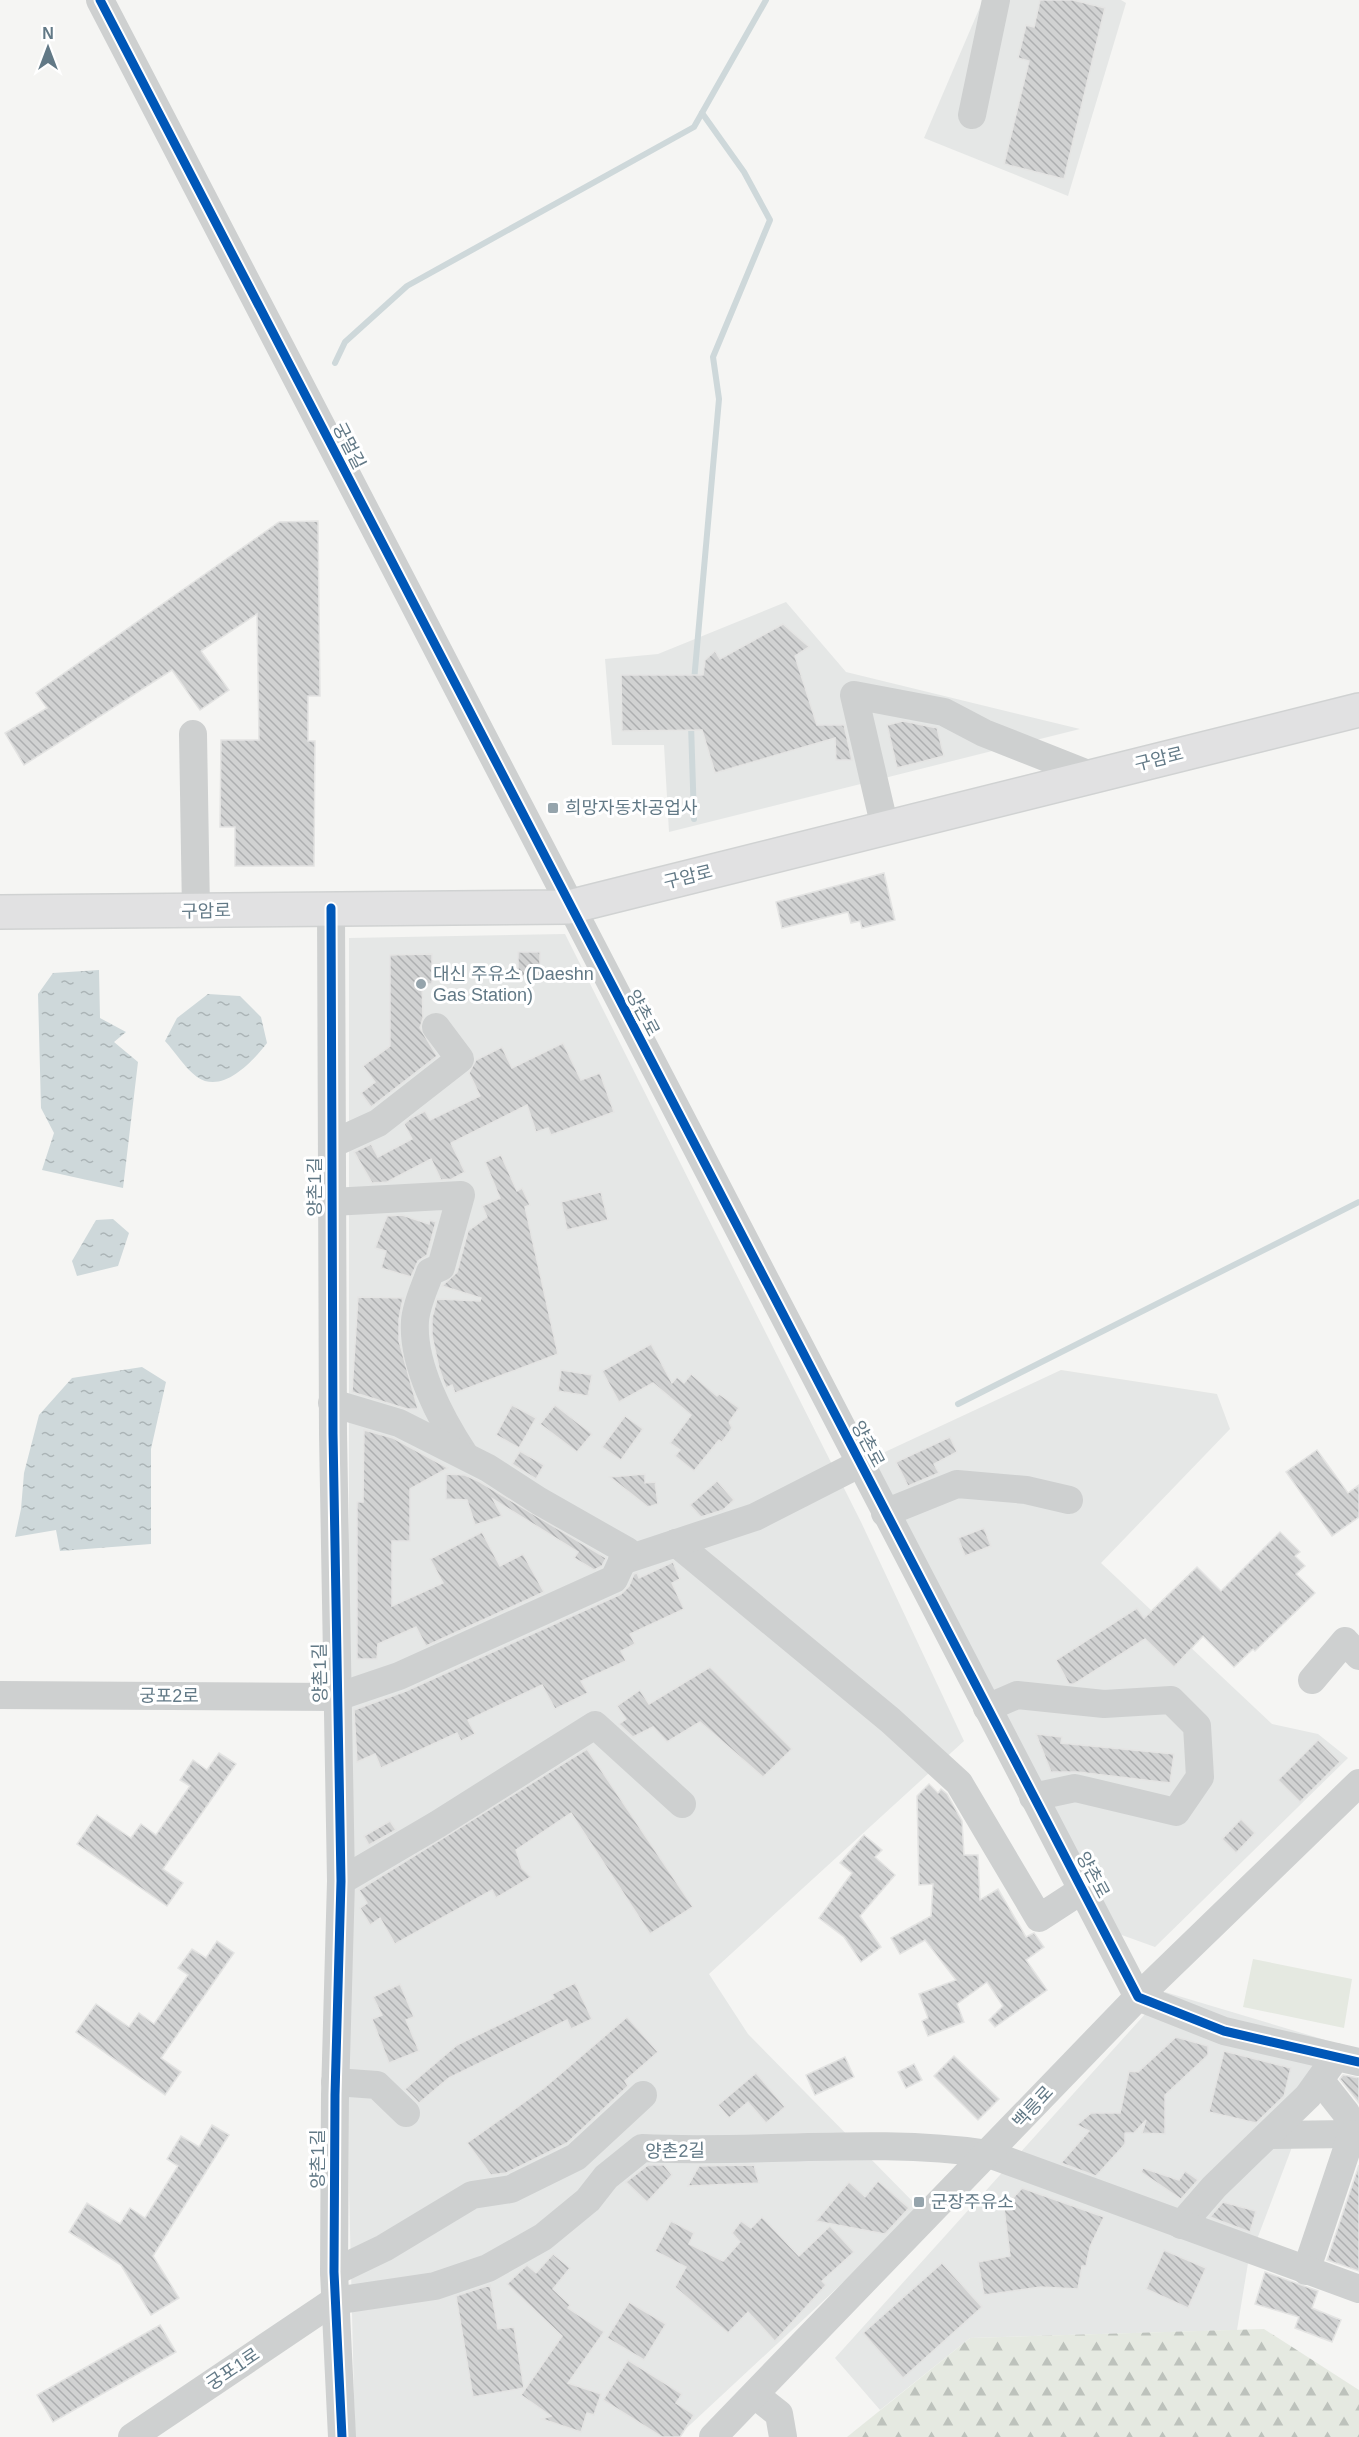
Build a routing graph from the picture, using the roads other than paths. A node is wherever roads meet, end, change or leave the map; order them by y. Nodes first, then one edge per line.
1 (100, 0) edge
2 (996, 0) edge
3 (972, 115) dead end
4 (1359, 710) edge
5 (193, 734) dead end
6 (1093, 776) junction
7 (885, 828) junction
8 (569, 906) junction
9 (331, 908) junction
10 (196, 911) junction
11 (0, 912) edge
12 (436, 1027) dead end
13 (332, 1144) junction
14 (332, 1202) junction
15 (332, 1403) junction
16 (465, 1456) junction
17 (859, 1464) junction
18 (1068, 1500) dead end
19 (885, 1513) junction
20 (676, 1543) junction
21 (622, 1561) junction
22 (1359, 1656) edge
23 (1312, 1680) dead end
24 (0, 1695) edge
25 (337, 1697) junction
26 (987, 1708) junction
27 (1359, 1783) edge
28 (1033, 1797) junction
29 (682, 1804) dead end
30 (341, 1881) junction
31 (1082, 1890) junction
32 (1138, 1997) junction
33 (1347, 2060) edge
34 (1320, 2080) junction
35 (335, 2082) junction
36 (643, 2095) dead end
37 (406, 2113) dead end
38 (1268, 2135) junction
39 (1355, 2137) edge
40 (989, 2154) junction
41 (1181, 2225) junction
42 (1306, 2271) junction
43 (334, 2272) junction
44 (1359, 2289) edge
45 (334, 2301) junction
46 (755, 2395) junction
47 (132, 2437) edge
48 (342, 2437) edge
49 (713, 2437) edge
50 (783, 2437) edge

1 - 8 street, 궁멀길
2 - 3 street
4 - 6 main road, 구암로
5 - 10 street
6 - 7 main road, 구암로
6 - 7 street
7 - 8 main road, 구암로
8 - 9 main road, 구암로
8 - 17 street, 양촌로
9 - 10 main road, 구암로
9 - 13 street, 양촌1길
10 - 11 main road, 구암로
12 - 13 street
13 - 14 street, 양촌1길
14 - 15 street, 양촌1길
14 - 16 street
15 - 16 street
15 - 25 street, 양촌1길
16 - 21 street
17 - 19 street, 양촌로
17 - 20 street
18 - 19 street
19 - 26 street, 양촌로
20 - 21 street
20 - 31 street
21 - 25 street, 궁포2로
22 - 23 street
24 - 25 street, 궁포2로
25 - 30 street, 양촌1길
26 - 28 street, 양촌로
26 - 28 street
27 - 32 street, 백릉로
28 - 31 street, 양촌로
29 - 30 street
30 - 35 street, 양촌1길
31 - 32 street, 양촌로
32 - 33 street
32 - 40 street, 백릉로
33 - 34 street
34 - 38 street
34 - 39 street
35 - 37 street
35 - 43 street, 양촌1길
36 - 43 street
38 - 39 street
38 - 41 street
39 - 42 street
40 - 41 street, 양촌2길
40 - 45 street, 양촌2길
40 - 46 street, 백릉로
41 - 42 street, 양촌2길
42 - 44 street, 양촌2길
43 - 45 street, 양촌1길
45 - 47 street, 궁포1로
45 - 48 street, 양촌1길
46 - 49 street, 백릉로
46 - 50 street

